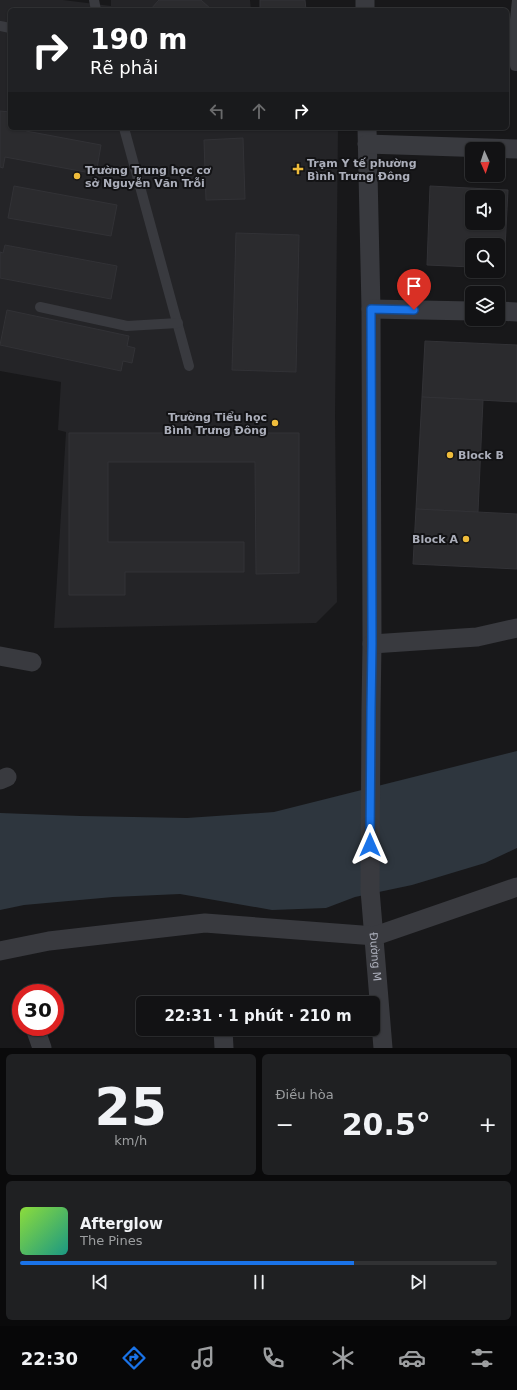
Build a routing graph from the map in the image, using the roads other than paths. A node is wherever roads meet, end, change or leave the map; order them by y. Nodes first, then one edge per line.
1 (517, 0) edge
2 (517, 66) edge
3 (125, 130) edge
4 (367, 136) edge
5 (517, 149) edge
6 (40, 306) dead end
7 (371, 309) junction
8 (465, 311) edge
9 (505, 311) edge
10 (517, 312) edge
11 (178, 323) junction
12 (189, 366) dead end
13 (517, 628) edge
14 (372, 644) junction
15 (0, 656) edge
16 (32, 662) dead end
17 (517, 887) edge
18 (375, 936) junction
19 (0, 951) edge
20 (38, 1036) edge
21 (223, 1036) edge
22 (42, 1048) edge
23 (224, 1048) edge
24 (383, 1048) edge

1 - 2 lane
3 - 11 lane
4 - 5 street
4 - 7 street, Đường M
6 - 11 lane
7 - 8 street
7 - 14 street, Đường M
9 - 10 street
11 - 12 lane
13 - 14 street
14 - 18 street, Đường M
15 - 16 street
17 - 18 street
18 - 19 street
18 - 24 street, Đường M
20 - 22 street
21 - 23 street

